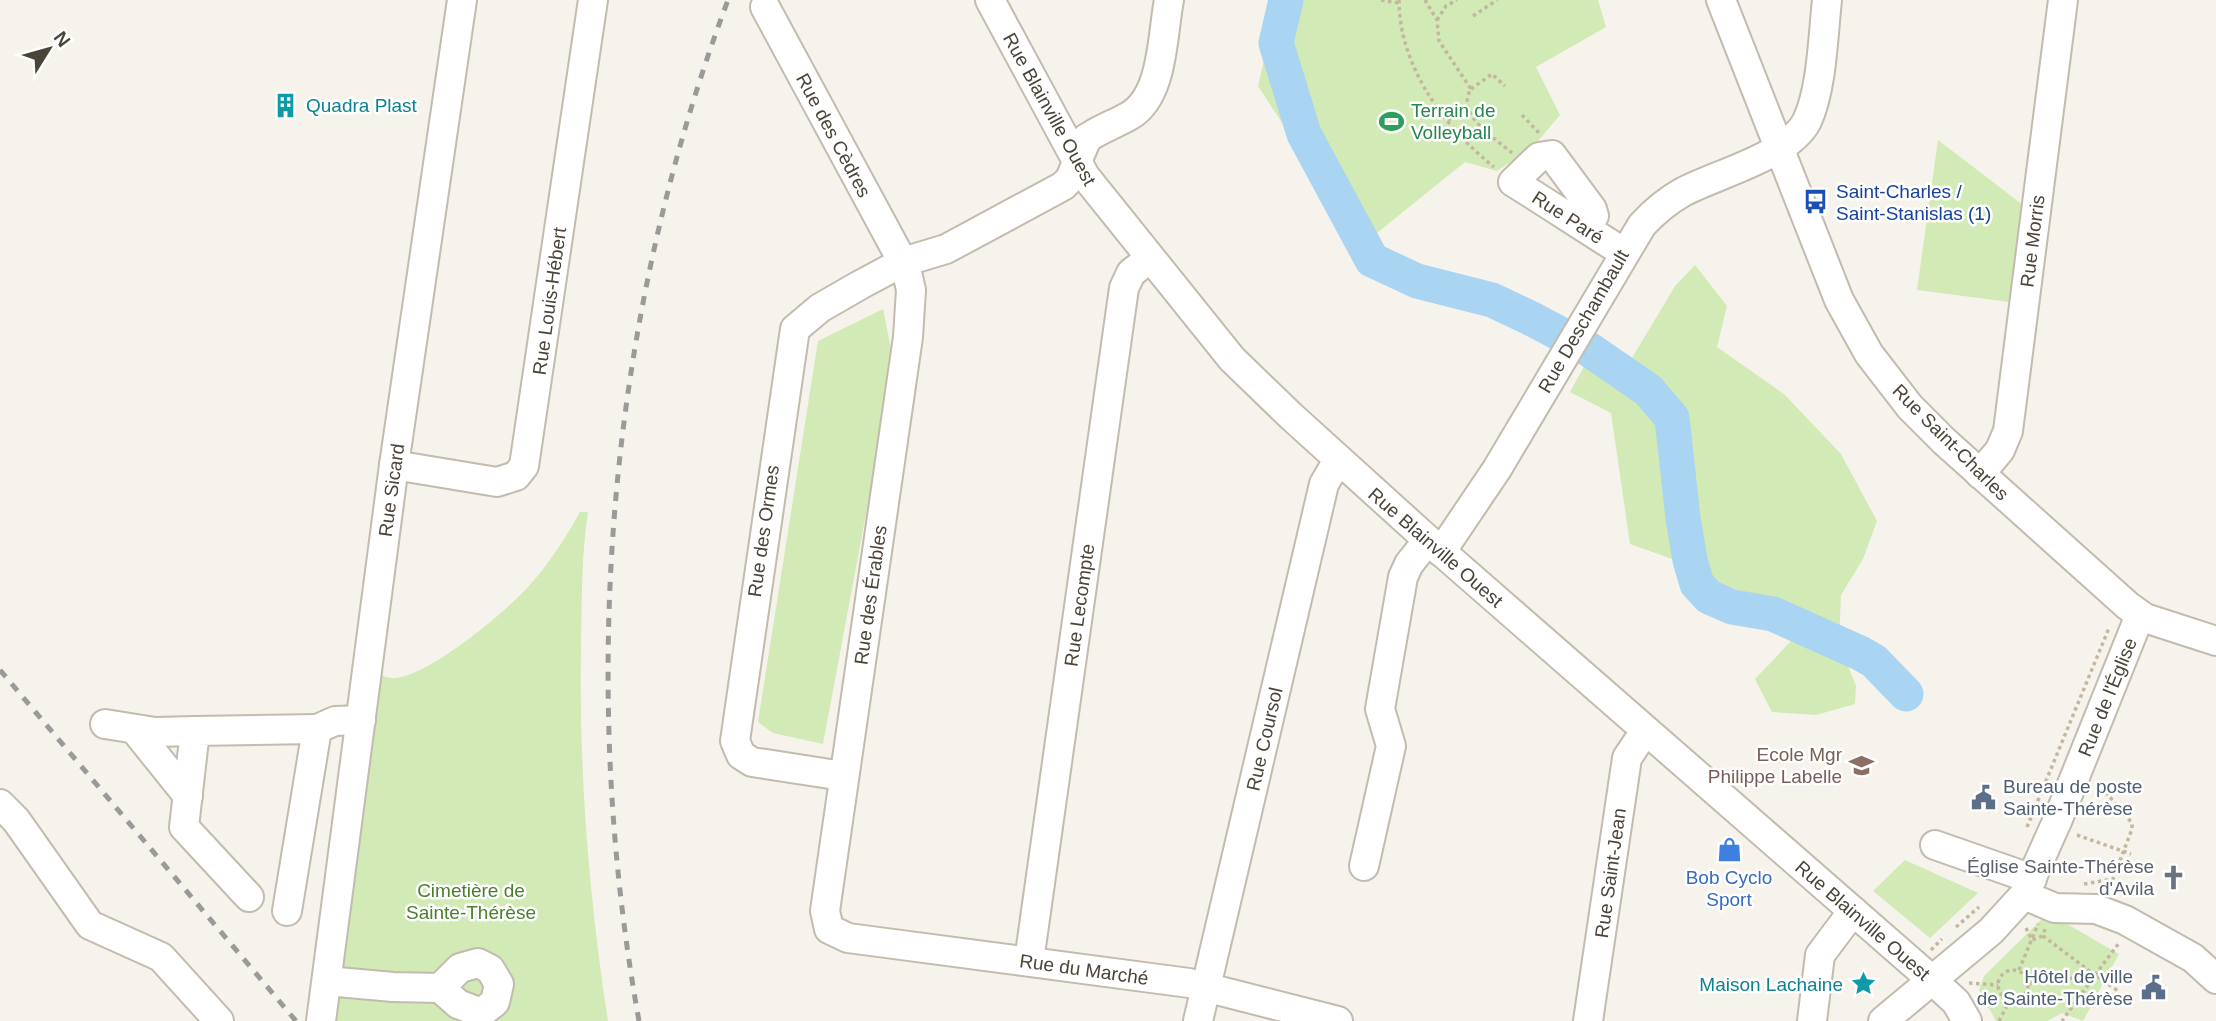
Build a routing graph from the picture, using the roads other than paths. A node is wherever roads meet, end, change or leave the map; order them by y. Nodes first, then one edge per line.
1 (462, 0) edge
2 (593, 0) edge
3 (990, 0) edge
4 (1169, 0) edge
5 (1721, 0) edge
6 (1827, 0) edge
7 (2063, 0) edge
8 (765, 7) dead end
9 (1779, 147) junction
10 (1078, 152) junction
11 (1585, 228) junction
12 (1623, 252) junction
13 (1149, 259) junction
14 (903, 262) junction
15 (1338, 460) junction
16 (394, 465) junction
17 (1980, 474) junction
18 (1435, 546) junction
19 (2127, 621) junction
20 (2216, 641) edge
21 (361, 720) junction
22 (105, 724) dead end
23 (317, 729) junction
24 (135, 730) junction
25 (1645, 731) junction
26 (195, 732) junction
27 (844, 776) junction
28 (188, 796) junction
29 (0, 804) edge
30 (1935, 845) dead end
31 (215, 864) junction
32 (1364, 866) dead end
33 (253, 869) dead end
34 (2028, 887) junction
35 (249, 897) dead end
36 (287, 911) dead end
37 (1853, 911) junction
38 (828, 929) joint
39 (2204, 960) edge
40 (1028, 961) junction
41 (2216, 979) edge
42 (1932, 980) junction
43 (327, 981) junction
44 (440, 988) junction
45 (1205, 988) junction
46 (489, 1016) edge
47 (219, 1021) edge
48 (321, 1021) edge
49 (1198, 1021) edge
50 (1338, 1021) edge
51 (1588, 1021) edge
52 (1812, 1021) edge
53 (1884, 1021) edge
54 (1967, 1021) edge

1 - 16 street, Rue Sicard
2 - 16 street, Rue Louis-Hébert
3 - 10 street, Rue Blainville Ouest
4 - 10 street, Rue des Ormes
5 - 9 street, Rue Saint-Charles
6 - 9 street, Rue Deschambault
7 - 17 street, Rue Morris
8 - 14 street, Rue des Cèdres
9 - 12 street, Rue Deschambault
9 - 17 street, Rue Saint-Charles
10 - 13 street, Rue Blainville Ouest
10 - 14 street, Rue des Ormes
11 - 11 street, Rue Paré
11 - 12 street, Rue Paré
12 - 18 street, Rue Deschambault
13 - 15 street, Rue Blainville Ouest
13 - 40 street, Rue Lecompte
14 - 27 street, Rue des Érables
14 - 27 street, Rue des Ormes
15 - 18 street, Rue Blainville Ouest
15 - 45 street, Rue Coursol
16 - 21 street, Rue Sicard
17 - 19 street, Rue Saint-Charles
18 - 25 street, Rue Blainville Ouest
18 - 32 street, Rue Deschambault
19 - 20 street, Rue Saint-Charles
19 - 34 street, Rue de l'Église
21 - 23 street
21 - 43 street, Rue Sicard
22 - 24 street
23 - 26 street
23 - 36 street
24 - 26 street
24 - 28 street
25 - 37 street, Rue Blainville Ouest
25 - 51 street, Rue Saint-Jean
26 - 28 street
27 - 38 street, Rue des Érables
28 - 31 street
29 - 47 street
30 - 34 street
31 - 33 street
31 - 35 street
34 - 39 street
34 - 42 street, Rue de l'Église
37 - 42 street, Rue Blainville Ouest
37 - 52 street
38 - 40 street, Rue du Marché
39 - 41 street
40 - 45 street, Rue du Marché
42 - 53 street, Rue de l'Église
42 - 54 street, Rue Blainville Ouest
43 - 44 street
43 - 48 street, Rue Sicard
44 - 46 street
44 - 46 street
45 - 49 street, Rue Coursol
45 - 50 street, Rue du Marché

